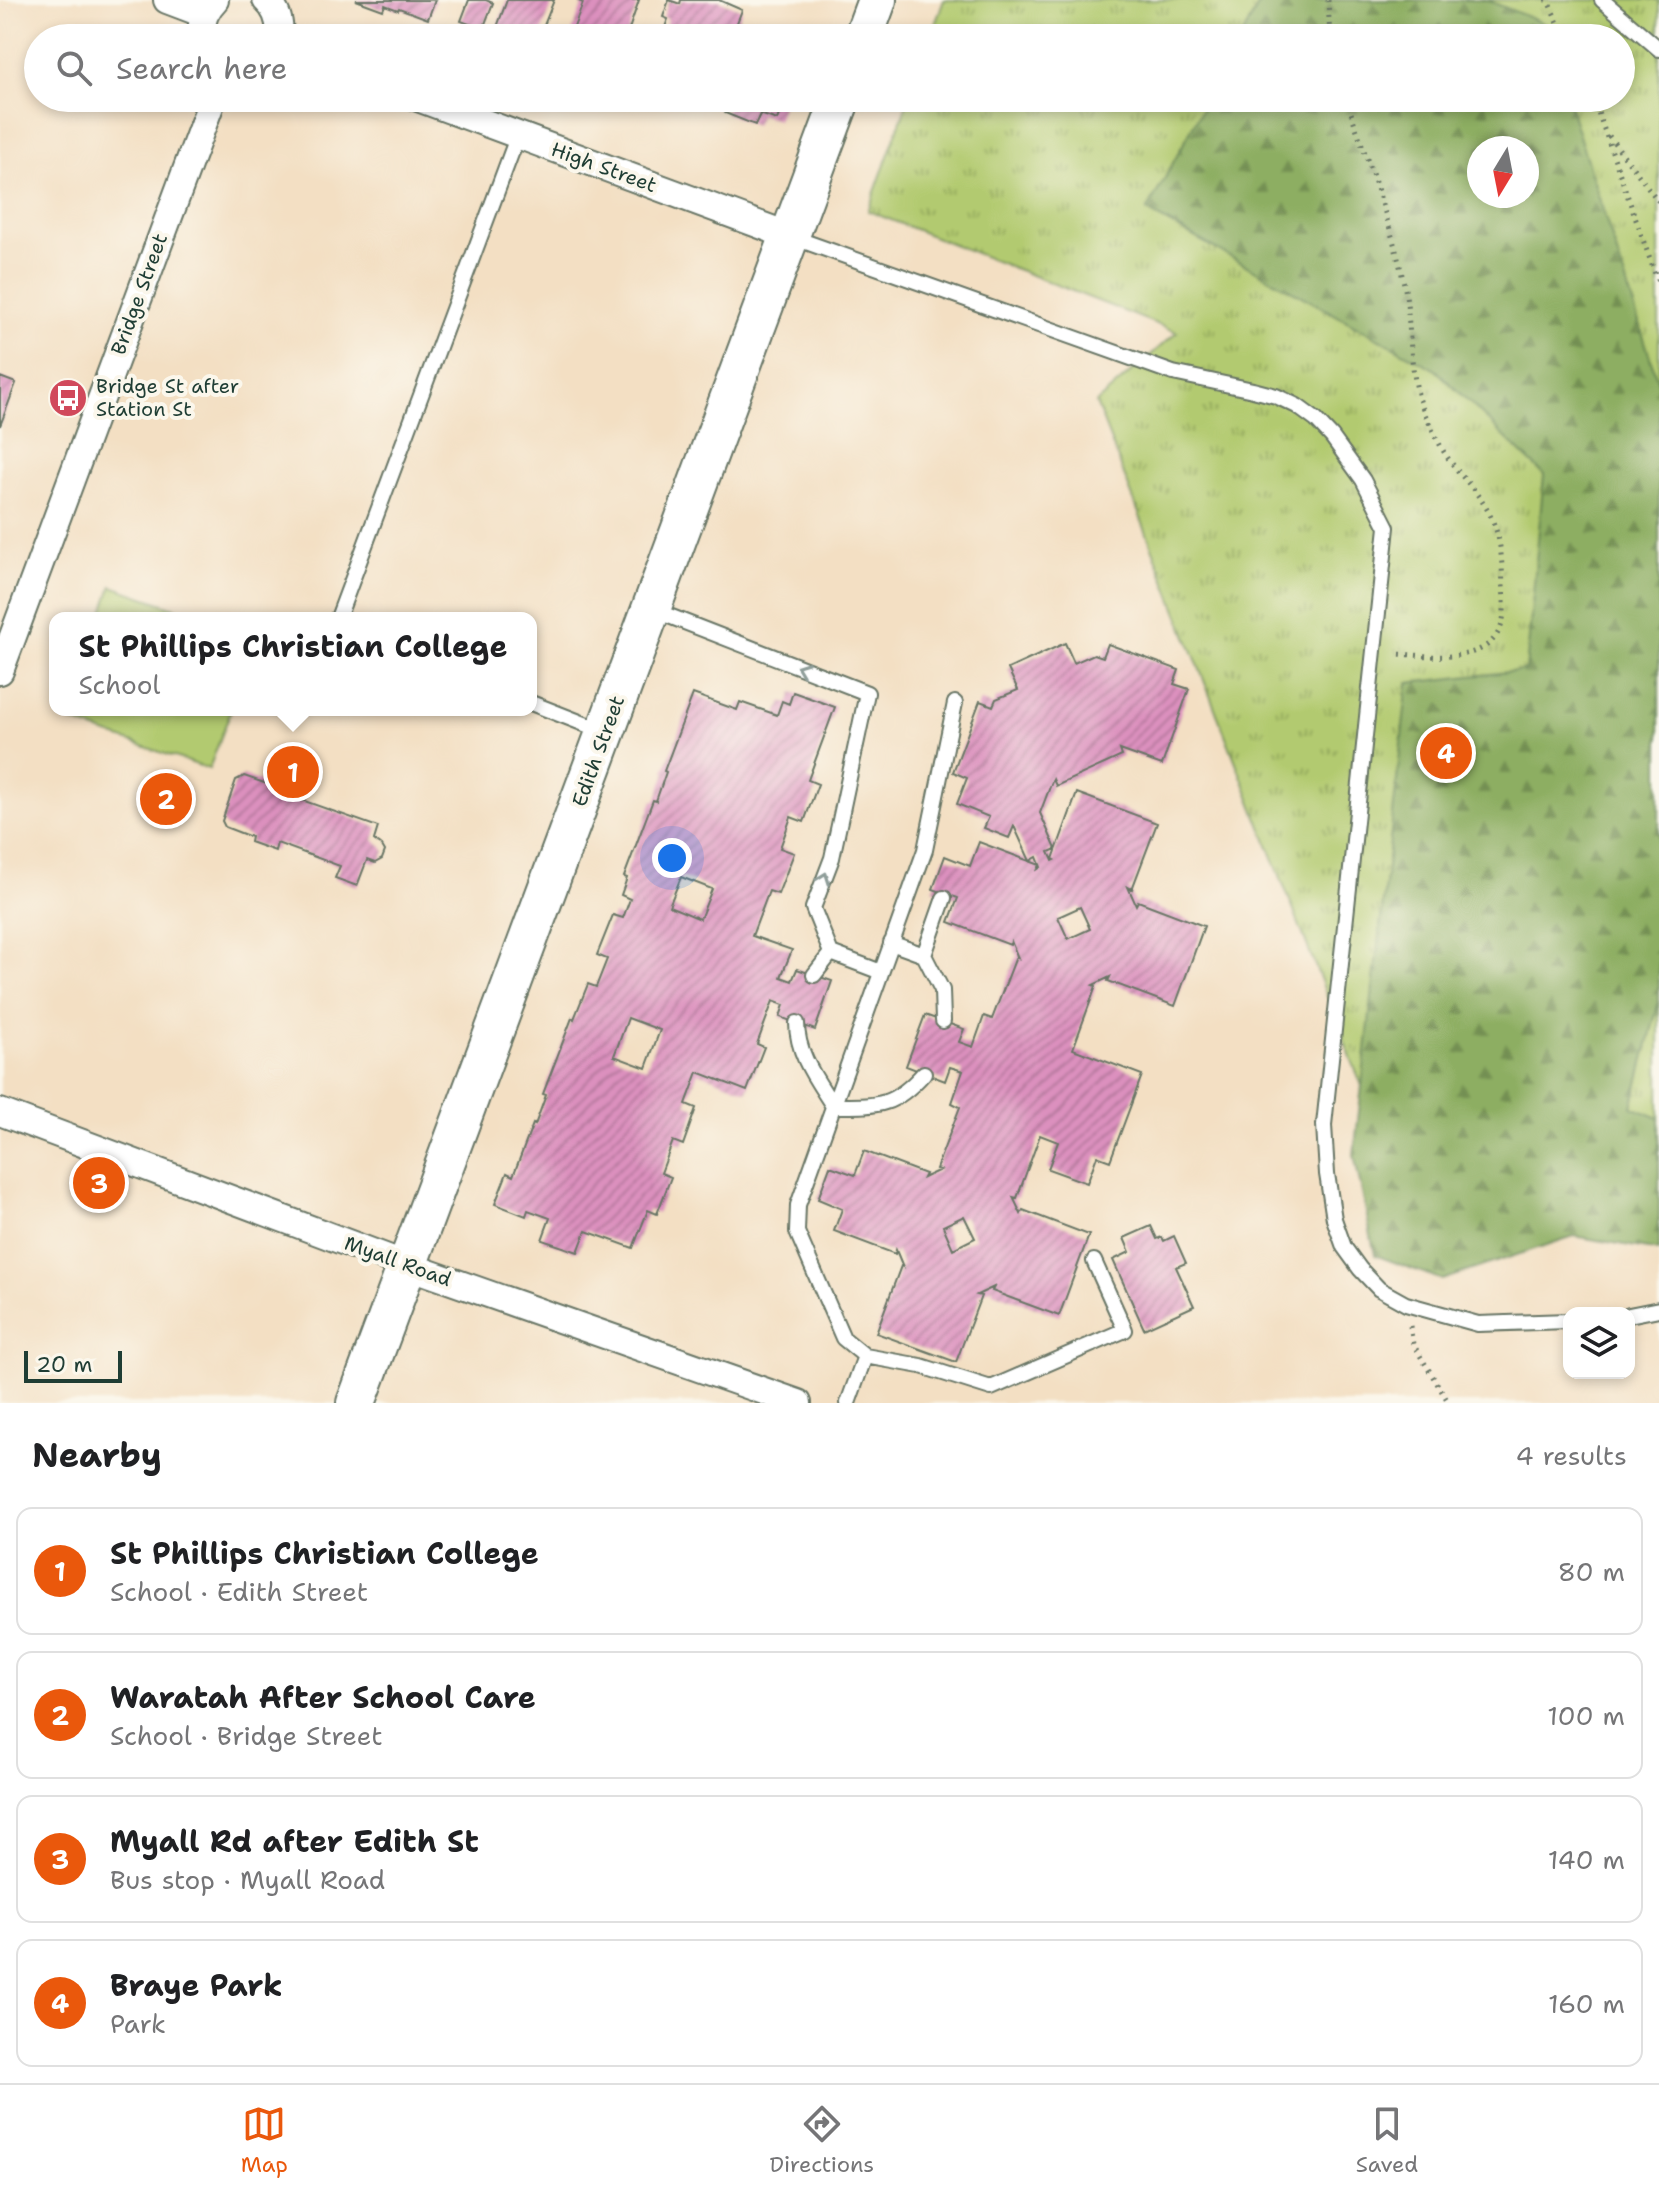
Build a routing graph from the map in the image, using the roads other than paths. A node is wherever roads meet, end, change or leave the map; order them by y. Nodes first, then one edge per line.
1 (167, 0) edge
2 (266, 0) edge
3 (877, 0) edge
4 (1602, 0) edge
5 (207, 17) edge
6 (279, 24) edge
7 (868, 24) edge
8 (1630, 24) edge
9 (1635, 28) edge
10 (1659, 49) edge
11 (208, 112) edge
12 (456, 112) edge
13 (836, 112) edge
14 (518, 135) junction
15 (790, 236) junction
16 (651, 609) junction
17 (340, 612) edge
18 (0, 671) edge
19 (955, 703) dead end
20 (537, 705) edge
21 (605, 732) junction
22 (944, 898) dead end
23 (891, 943) junction
24 (831, 953) junction
25 (924, 955) junction
26 (881, 972) junction
27 (814, 975) dead end
28 (943, 1021) dead end
29 (797, 1023) dead end
30 (924, 1073) dead end
31 (833, 1106) junction
32 (0, 1112) edge
33 (1094, 1261) dead end
34 (406, 1265) junction
35 (1659, 1309) edge
36 (1635, 1314) edge
37 (1563, 1321) edge
38 (865, 1356) junction
39 (356, 1403) edge
40 (798, 1403) edge
41 (848, 1403) edge

1 - 5 street
2 - 6 street
3 - 7 main road
4 - 8 lane
9 - 10 lane
11 - 18 street, Bridge Street
12 - 14 street, High Street
13 - 15 main road, Edith Street
14 - 15 street, High Street
14 - 17 lane
15 - 16 main road, Edith Street
15 - 37 lane
16 - 21 main road, Edith Street
24 -> 16 lane
19 - 23 lane
20 - 21 lane
21 - 34 main road, Edith Street
22 - 25 lane
23 - 25 lane
23 - 26 lane
24 - 26 lane
24 - 27 lane
25 - 28 lane
26 - 31 lane
29 - 31 lane
30 - 31 lane
31 - 38 lane
32 - 34 street, Myall Road
33 - 38 lane
34 - 39 main road, Edith Street
34 - 40 street, Myall Road
35 - 36 lane
38 - 41 lane

